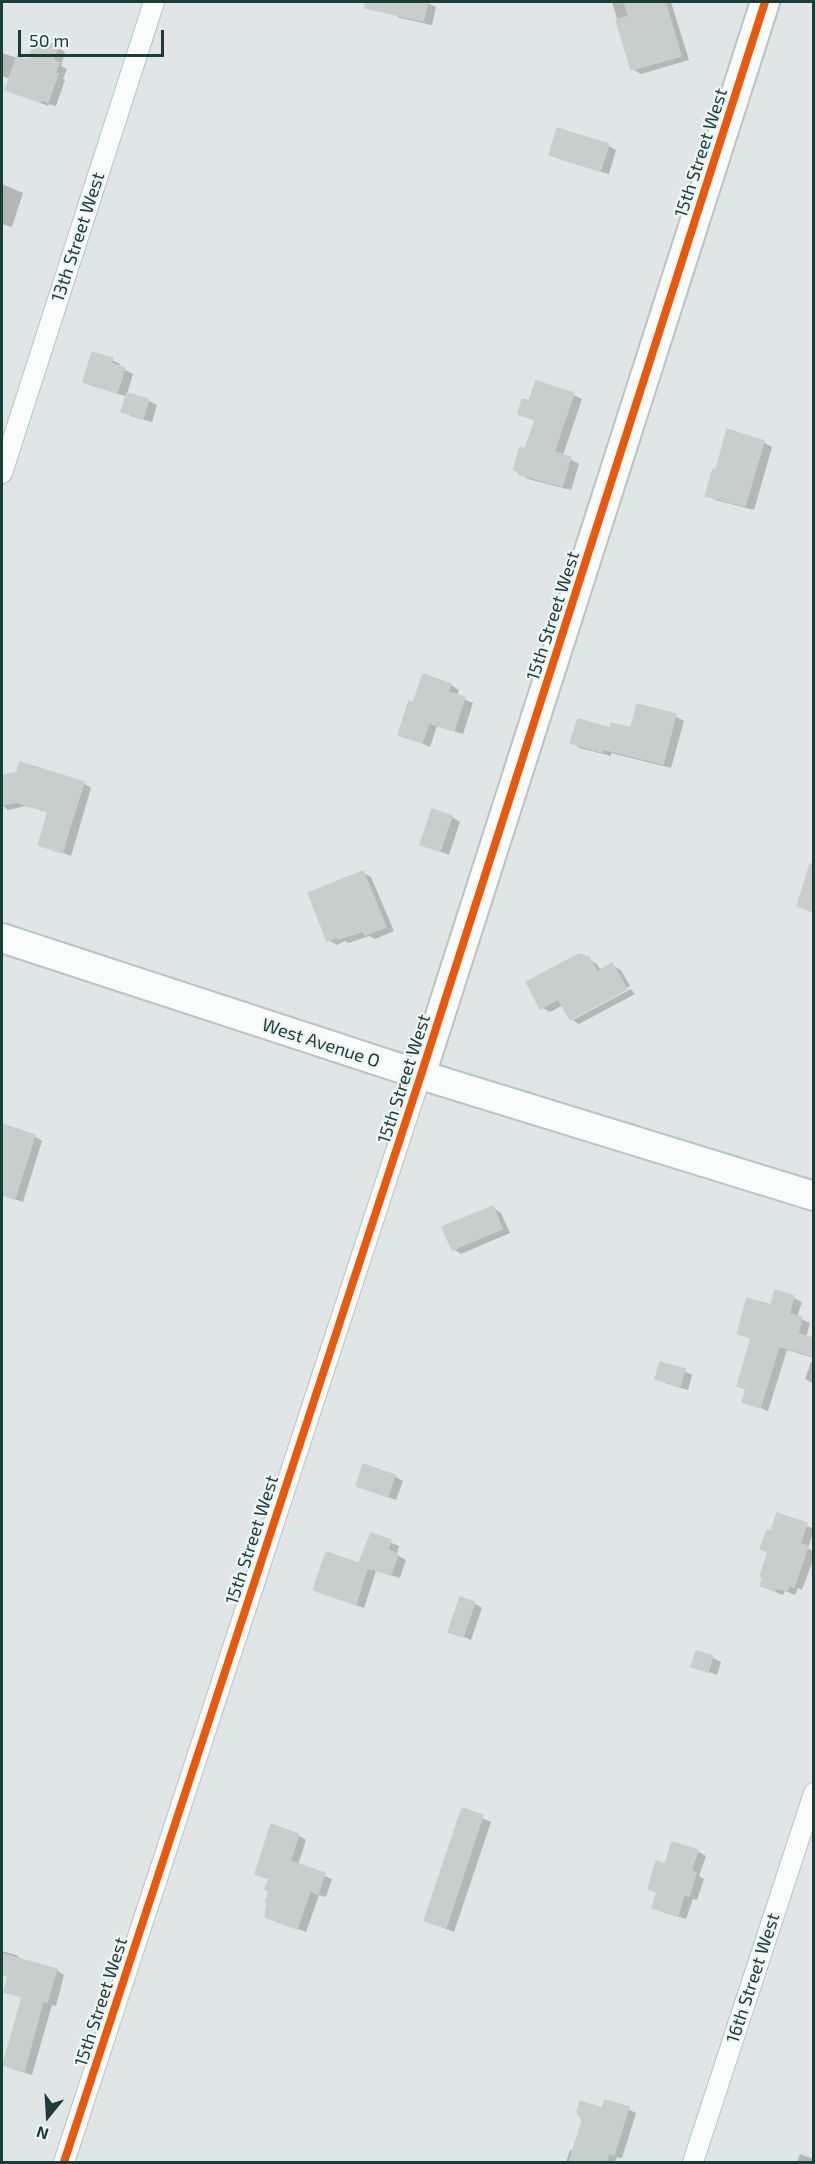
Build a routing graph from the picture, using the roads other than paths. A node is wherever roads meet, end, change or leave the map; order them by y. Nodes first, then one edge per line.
1 (154, 2) edge
2 (765, 2) edge
3 (2, 473) edge
4 (2, 938) edge
5 (421, 1076) junction
6 (813, 1196) edge
7 (813, 1793) edge
8 (64, 2163) edge
9 (693, 2163) edge

1 - 3 street, 13th Street West
2 - 5 street, 15th Street West
4 - 5 street, West Avenue O
5 - 6 street, West Avenue O
5 - 8 street, 15th Street West
7 - 9 street, 16th Street West

